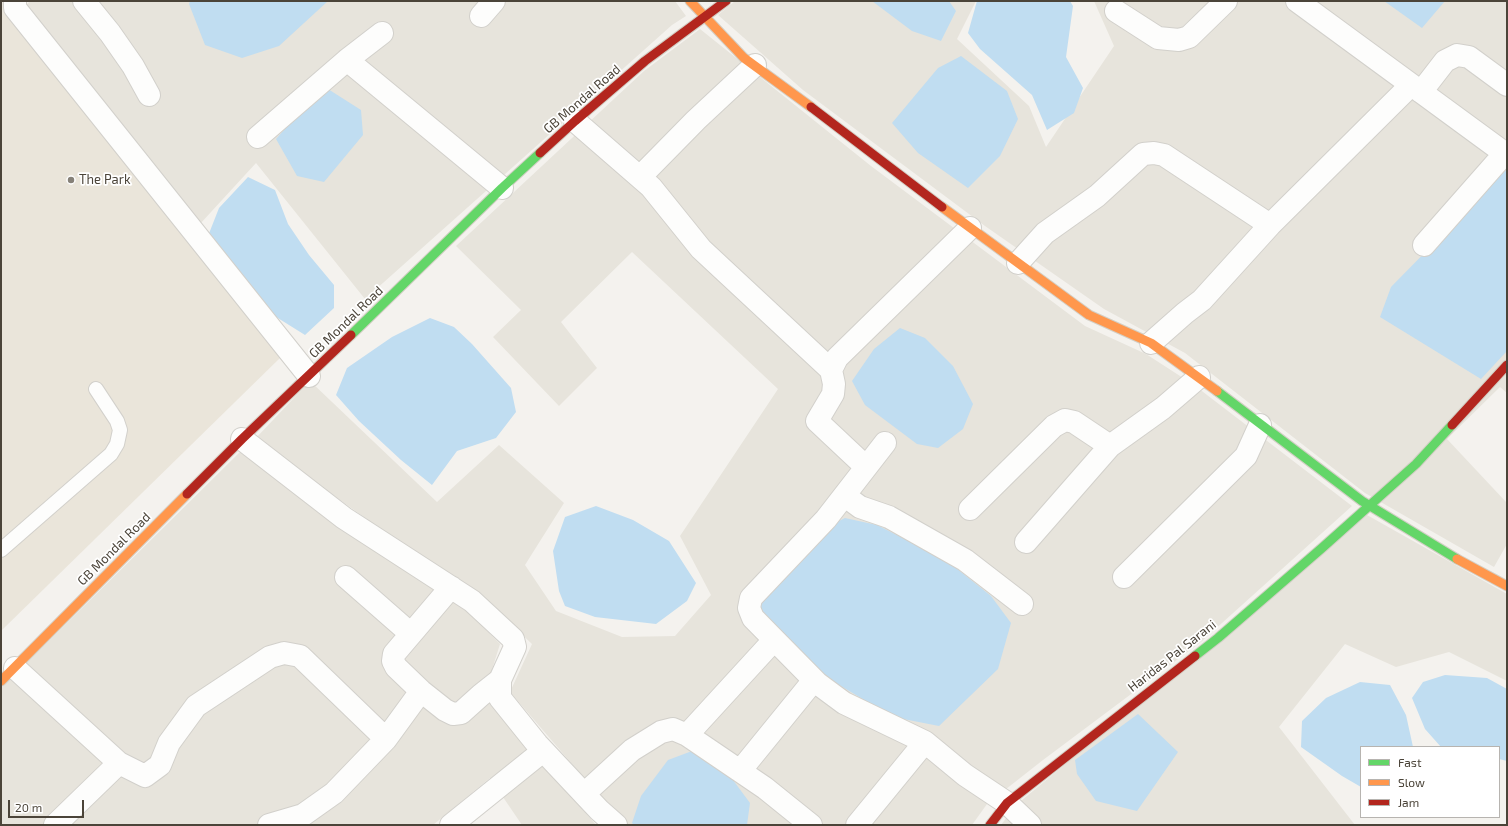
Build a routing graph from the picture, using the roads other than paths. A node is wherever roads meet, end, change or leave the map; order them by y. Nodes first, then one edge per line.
1 (15, 1) edge
2 (84, 1) edge
3 (690, 1) edge
4 (726, 1) edge
5 (1226, 1) edge
6 (1297, 1) edge
7 (1116, 11) dead end
8 (704, 17) junction
9 (382, 33) dead end
10 (347, 60) junction
11 (755, 65) junction
12 (1507, 85) edge
13 (1416, 88) junction
14 (149, 95) dead end
15 (575, 121) junction
16 (258, 137) dead end
17 (1506, 154) edge
18 (640, 177) junction
19 (502, 188) junction
20 (1270, 225) junction
21 (970, 228) junction
22 (1424, 245) dead end
23 (1018, 263) junction
24 (1151, 343) junction
25 (1507, 365) edge
26 (831, 370) junction
27 (309, 376) junction
28 (1199, 377) junction
29 (96, 389) dead end
30 (1260, 425) junction
31 (242, 439) junction
32 (885, 443) dead end
33 (1110, 446) junction
34 (866, 467) junction
35 (845, 496) junction
36 (1368, 505) junction
37 (970, 509) dead end
38 (1026, 542) dead end
39 (1, 550) edge
40 (346, 577) dead end
41 (1124, 577) dead end
42 (1507, 586) edge
43 (451, 587) junction
44 (1022, 604) dead end
45 (411, 634) junction
46 (774, 640) junction
47 (8, 674) edge
48 (500, 680) junction
49 (814, 680) junction
50 (421, 691) junction
51 (687, 736) junction
52 (386, 739) junction
53 (925, 742) junction
54 (543, 751) junction
55 (119, 763) junction
56 (740, 771) junction
57 (584, 794) junction
58 (1007, 803) junction
59 (54, 825) edge
60 (269, 825) edge
61 (451, 825) edge
62 (616, 825) edge
63 (811, 825) edge
64 (857, 825) edge
65 (990, 825) edge
66 (1030, 825) edge

1 - 27 street
2 - 14 street
3 - 8 street
4 - 8 street, GB Mondal Road
5 - 7 street
6 - 13 street
8 - 11 street
8 - 15 street, GB Mondal Road
9 - 10 street
10 - 16 street
10 - 19 street
11 - 18 street
11 - 21 street
12 - 13 street
13 - 17 street
13 - 20 street
15 - 18 street
15 - 19 street, GB Mondal Road
17 - 22 street
18 - 26 street
19 - 27 street, GB Mondal Road
20 - 23 street
20 - 24 street
21 - 23 street
21 - 26 street
23 - 24 street
24 - 28 street
25 - 36 street, Haridas Pal Sarani
26 - 34 street
27 - 31 street, GB Mondal Road
28 - 30 street
28 - 33 street
29 - 39 lane
30 - 36 street
30 - 41 street
31 - 43 street
31 - 47 street, GB Mondal Road
32 - 34 street
33 - 37 street
33 - 38 street
34 - 35 street
35 - 44 street
35 - 46 street
36 - 42 street
36 - 58 street, Haridas Pal Sarani
40 - 45 street
43 - 45 street
43 - 48 street
45 - 50 street
46 - 49 street
46 - 51 street
47 - 55 street
48 - 50 street
48 - 54 street
49 - 53 street
49 - 56 street
50 - 52 street
51 - 56 street
51 - 57 street
52 - 55 street
52 - 60 street
53 - 58 street
53 - 64 street
54 - 57 street
54 - 61 street
55 - 59 street
56 - 63 street
57 - 62 street
58 - 65 street, Haridas Pal Sarani
58 - 66 street

